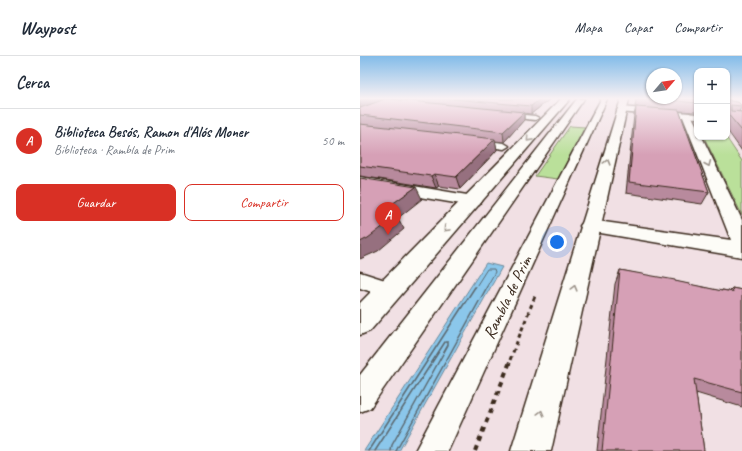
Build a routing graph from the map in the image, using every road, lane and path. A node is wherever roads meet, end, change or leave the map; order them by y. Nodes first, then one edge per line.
1 (529, 117) edge
2 (552, 117) edge
3 (556, 117) edge
4 (614, 117) edge
5 (618, 117) edge
6 (693, 117) edge
7 (536, 118) edge
8 (466, 141) edge
9 (504, 146) edge
10 (360, 182) edge
11 (473, 201) junction
12 (590, 226) junction
13 (742, 242) edge
14 (742, 249) edge
15 (360, 322) edge
16 (360, 398) edge
17 (431, 451) edge
18 (531, 451) edge

1 - 7 street
2 -> 11 main road
3 - 16 street
4 - 17 street, Rambla de Prim
12 -> 5 main road
6 -> 13 main road
8 - 9 street
10 - 11 main road
11 -> 15 main road
12 - 14 main road
18 -> 12 main road

